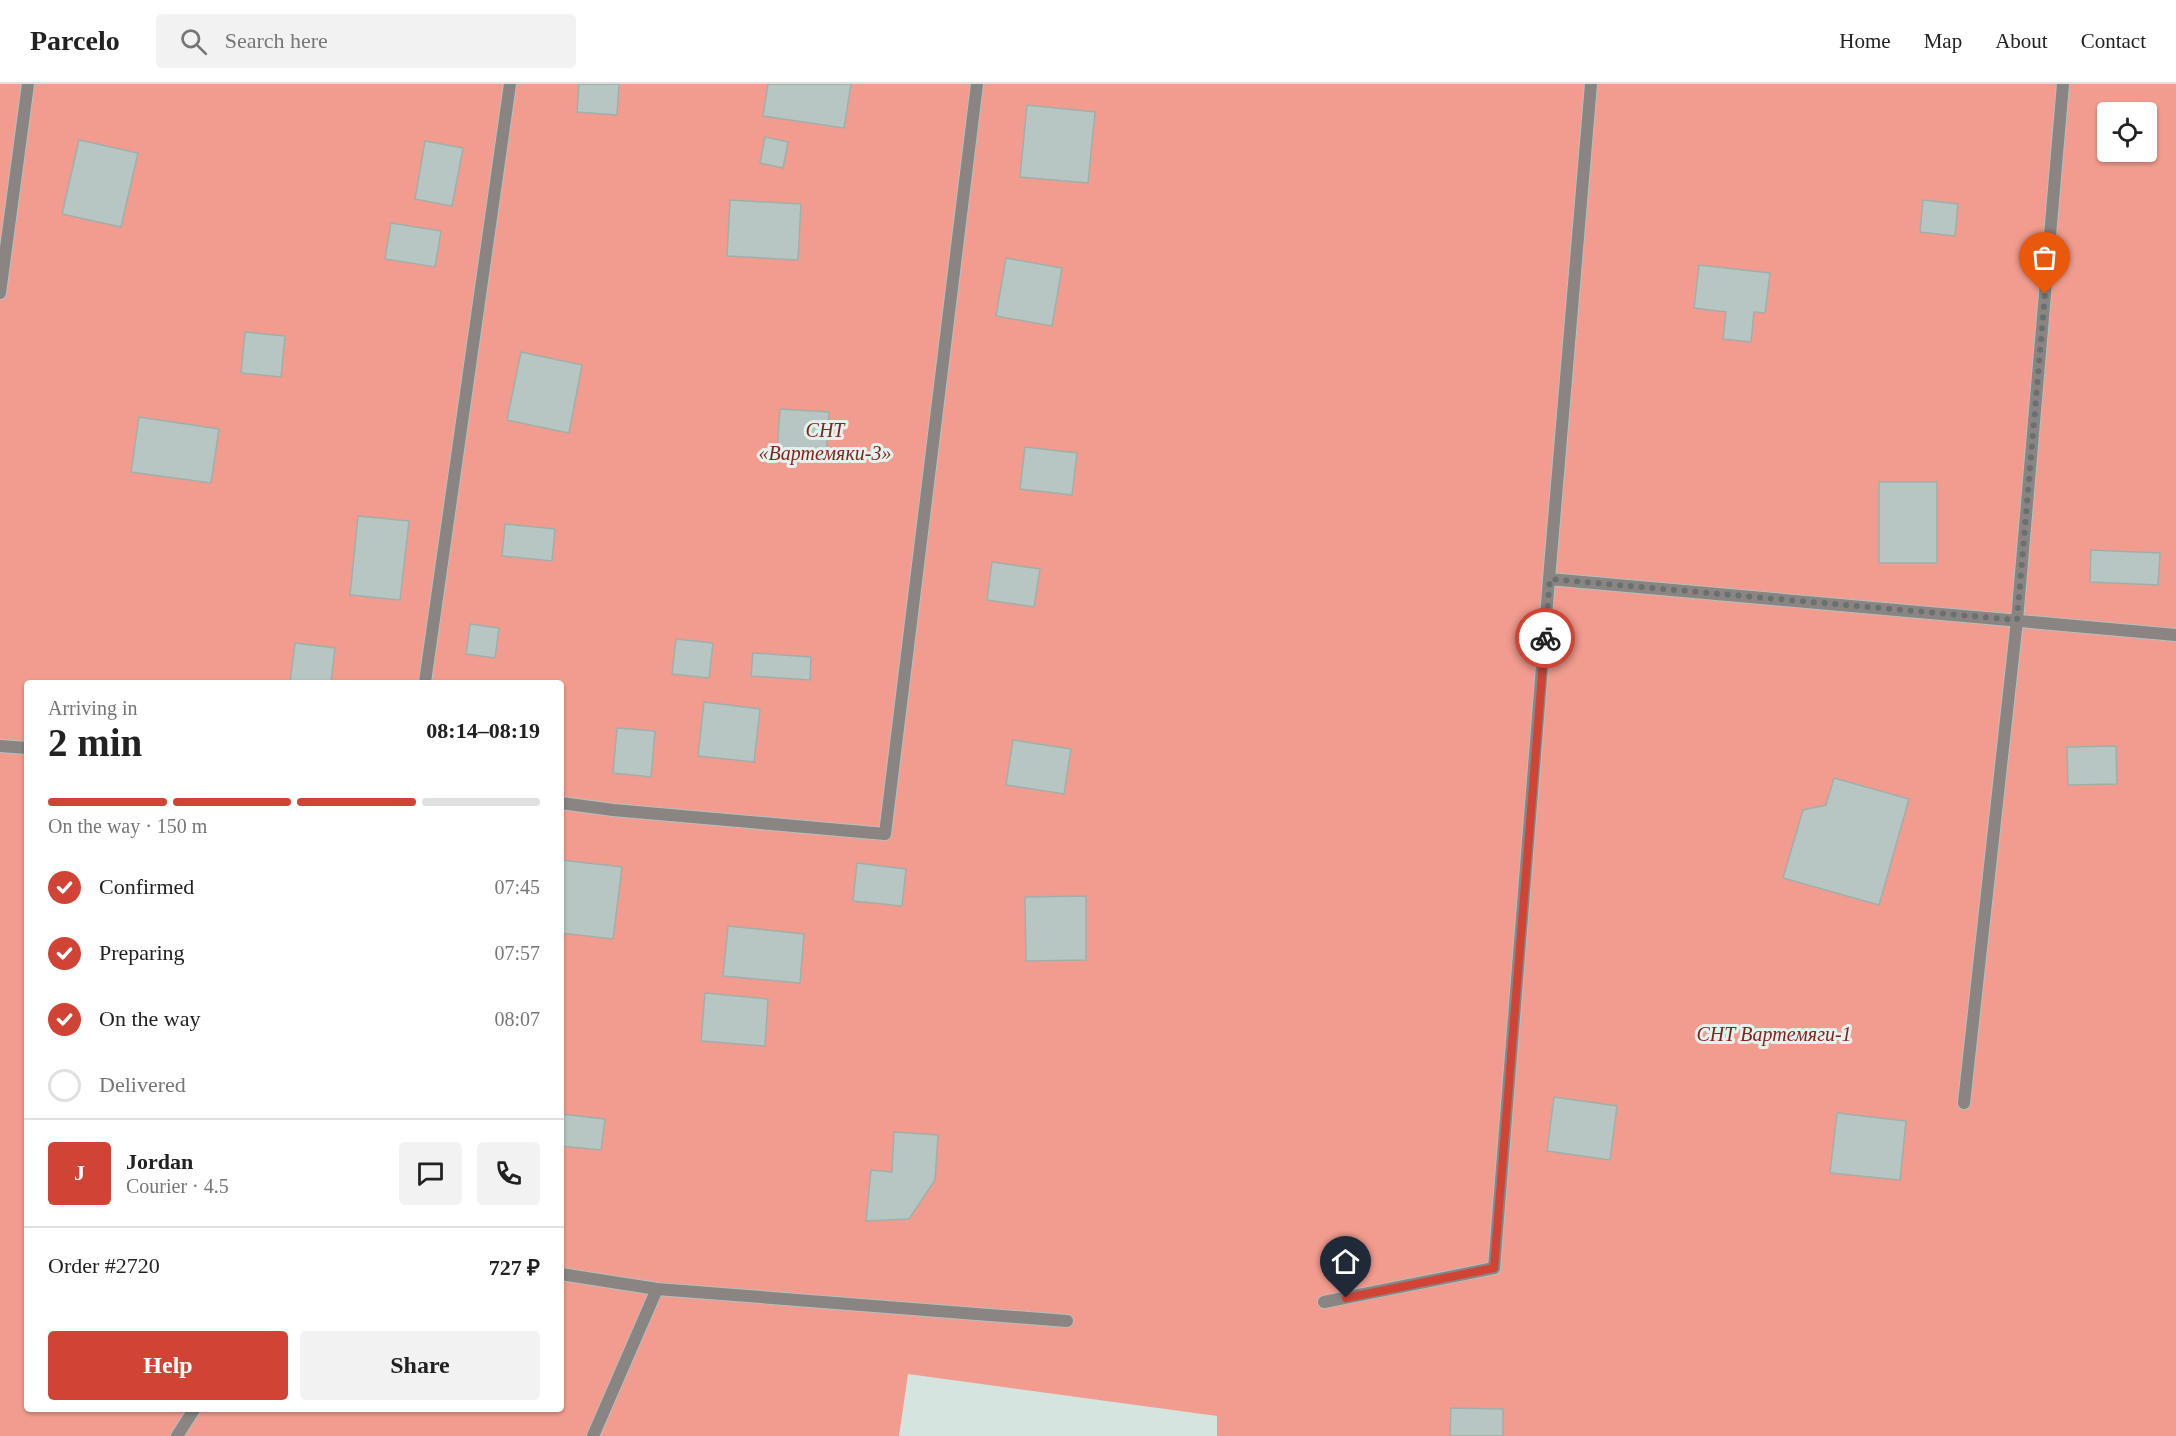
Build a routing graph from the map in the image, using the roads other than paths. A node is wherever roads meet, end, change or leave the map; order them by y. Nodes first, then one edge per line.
1 (28, 84) edge
2 (510, 84) edge
3 (977, 84) edge
4 (1591, 84) edge
5 (2063, 84) edge
6 (0, 293) edge
7 (1550, 579) junction
8 (2017, 620) junction
9 (2176, 635) edge
10 (425, 680) edge
11 (0, 746) edge
12 (24, 748) edge
13 (564, 804) edge
14 (1964, 1103) dead end
15 (564, 1274) edge
16 (657, 1289) junction
17 (1324, 1302) dead end
18 (1066, 1321) dead end
19 (192, 1412) edge
20 (177, 1436) edge
21 (593, 1436) edge

1 - 6 street
2 - 10 street
3 - 13 street
4 - 7 street
5 - 8 street
7 - 8 street
7 - 17 street
8 - 9 street
8 - 14 street
11 - 12 street
15 - 16 street
16 - 18 street
16 - 21 street
19 - 20 street

